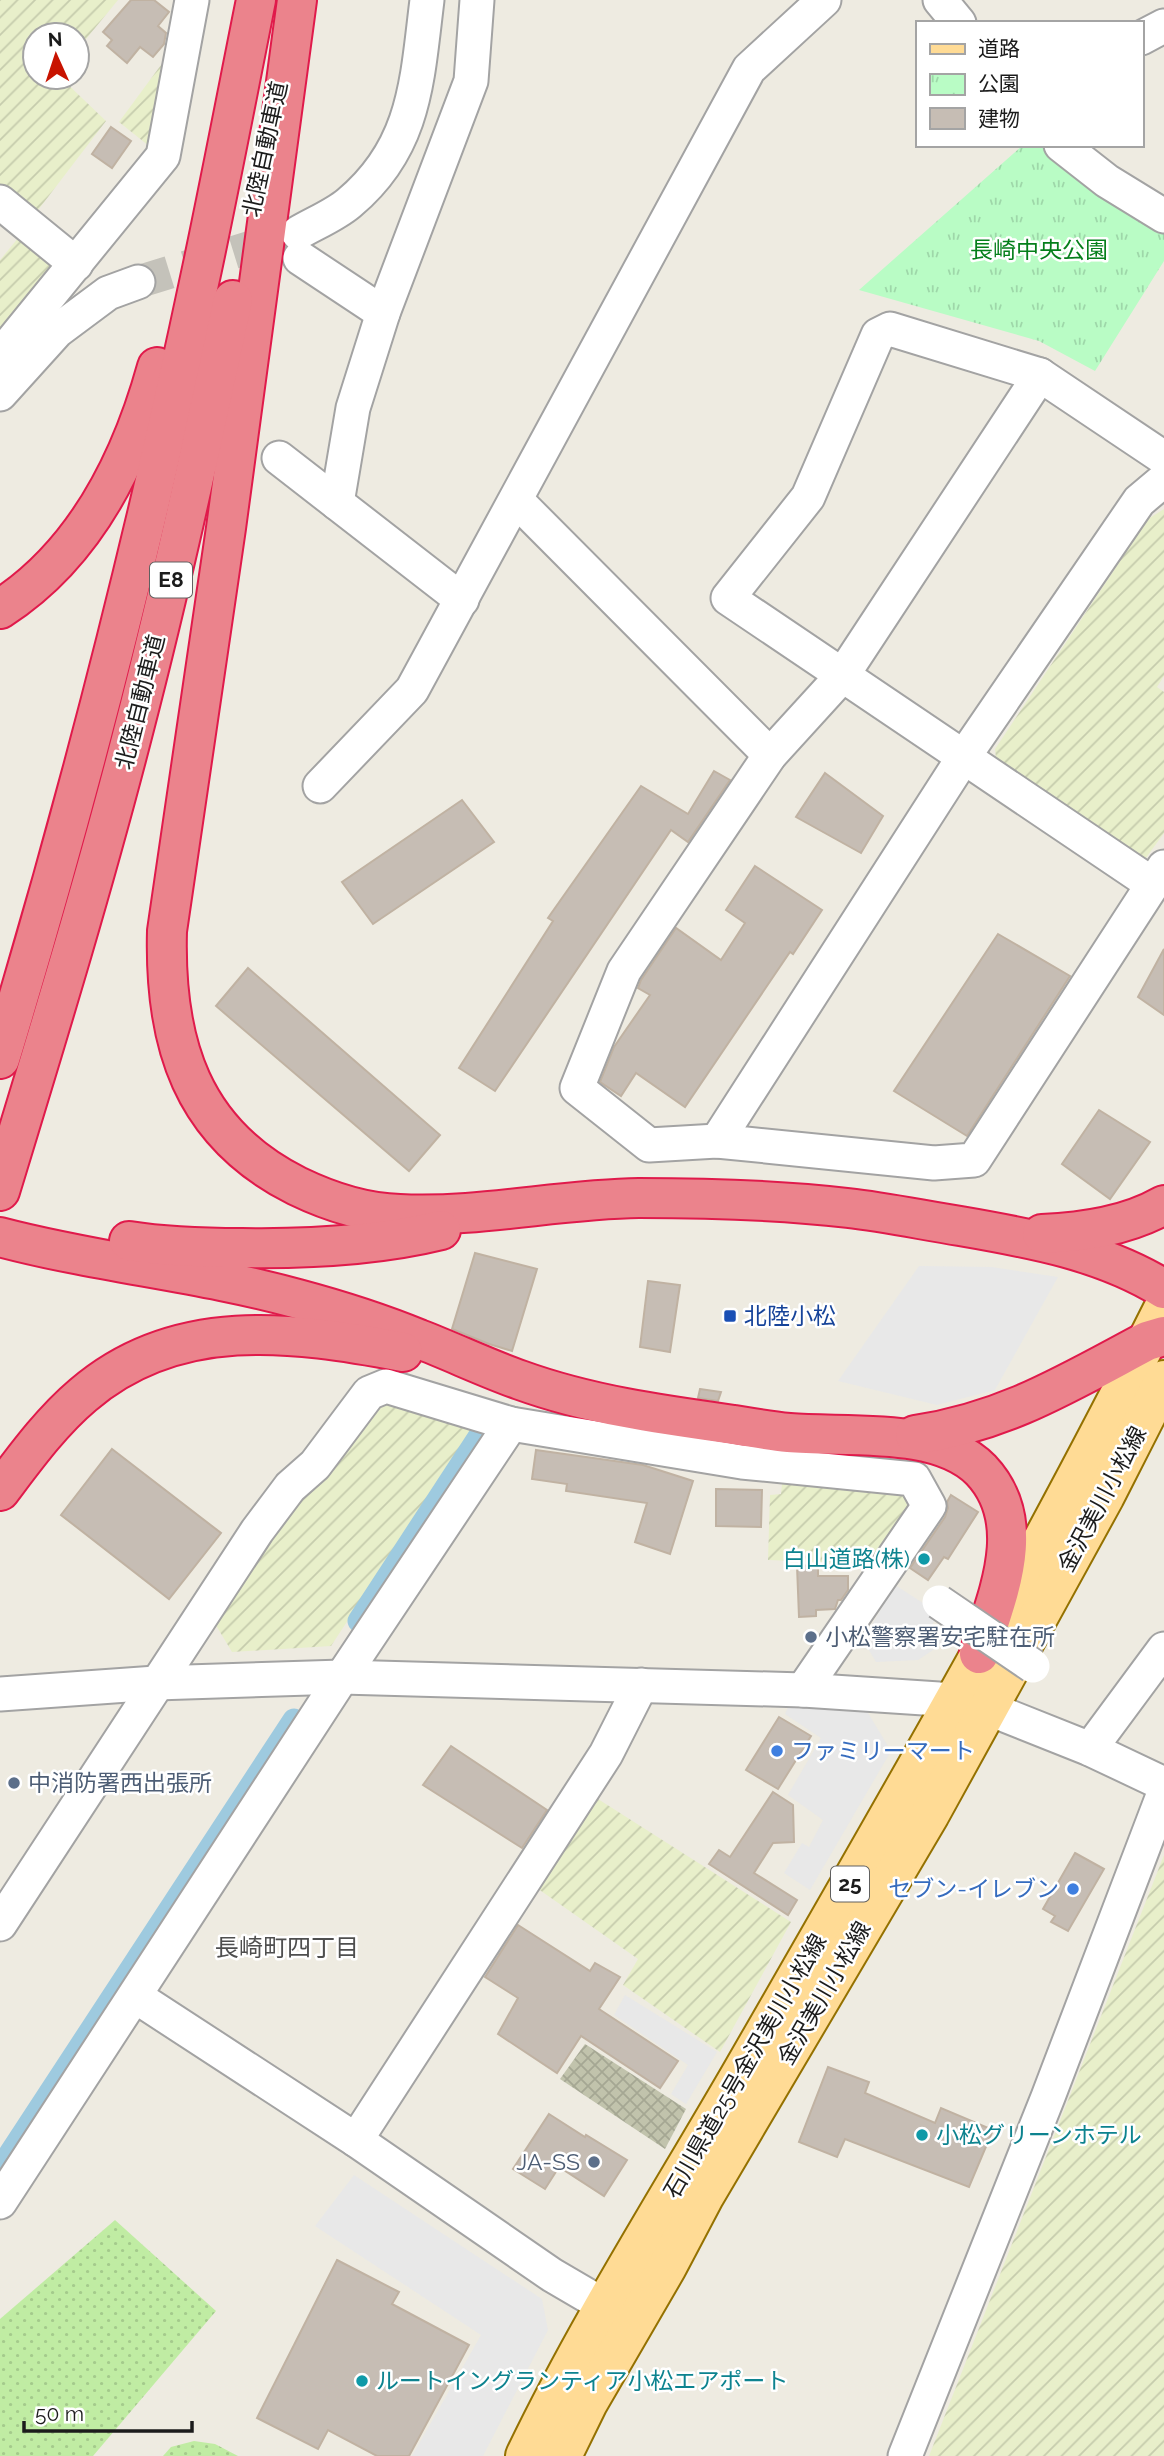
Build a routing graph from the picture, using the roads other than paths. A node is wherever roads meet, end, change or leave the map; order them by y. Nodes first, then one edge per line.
1 (243, 0) edge
2 (256, 0) edge
3 (296, 0) edge
4 (427, 0) edge
5 (477, 0) edge
6 (824, 0) edge
7 (940, 0) edge
8 (185, 4) edge
9 (957, 21) edge
10 (1164, 26) edge
11 (1143, 37) edge
12 (1064, 147) edge
13 (0, 202) edge
14 (1164, 216) edge
15 (76, 264) junction
16 (138, 282) tunnel mouth
17 (383, 313) junction
18 (0, 356) edge
19 (1040, 375) junction
20 (0, 394) edge
21 (279, 458) dead end
22 (1164, 458) edge
23 (1164, 480) edge
24 (516, 500) junction
25 (337, 503) junction
26 (462, 600) junction
27 (0, 609) edge
28 (842, 676) junction
29 (770, 755) junction
30 (963, 758) junction
31 (320, 786) dead end
32 (1158, 875) edge
33 (0, 1059) edge
34 (717, 1141) junction
35 (0, 1191) edge
36 (542, 1205) junction
37 (1164, 1205) edge
38 (0, 1213) edge
39 (994, 1232) junction
40 (0, 1237) edge
41 (1164, 1289) edge
42 (1164, 1307) edge
43 (1156, 1338) edge
44 (357, 1379) dead end
45 (521, 1380) junction
46 (1164, 1380) edge
47 (512, 1424) junction
48 (878, 1437) junction
49 (290, 1487) junction
50 (0, 1492) edge
51 (939, 1602) dead end
52 (1164, 1649) edge
53 (979, 1654) junction
54 (1033, 1666) dead end
55 (342, 1677) junction
56 (156, 1683) junction
57 (641, 1685) junction
58 (803, 1690) junction
59 (0, 1694) edge
60 (970, 1704) junction
61 (1090, 1749) junction
62 (1164, 1784) edge
63 (1164, 1793) edge
64 (0, 1924) edge
65 (135, 1996) junction
66 (356, 2140) junction
67 (0, 2202) edge
68 (605, 2306) junction
69 (525, 2456) edge
70 (562, 2456) edge
71 (905, 2456) edge

1 - 27 highway
2 - 33 highway, 北陸自動車道 / E8
3 - 35 highway, 北陸自動車道 / E8
3 - 36 highway
4 - 17 street
5 - 17 street
6 - 24 street
7 - 9 street
8 - 15 street
10 - 11 street
12 - 14 street
13 - 15 street
15 - 18 street
16 - 20 street
17 - 25 street
19 - 22 street
19 - 28 street
19 - 28 street
21 - 25 street
23 - 30 street
24 - 26 street
24 - 29 street
25 - 26 street
26 - 31 street
28 - 29 street
28 - 30 street
29 - 34 street
30 - 32 street
30 - 34 street
32 - 34 street
36 - 38 highway
36 - 39 highway
37 - 39 highway
39 - 41 highway
40 - 45 highway
42 - 43 main road, 石川県道25号金沢美川小松線 / 25
43 - 48 highway
43 - 53 main road, 石川県道25号金沢美川小松線 / 25
44 - 49 street
45 - 48 highway
45 - 50 highway
46 - 60 main road, 金沢美川小松線 / 25
47 - 49 street
47 - 55 street
47 - 58 street
48 - 53 highway
49 - 56 street
51 - 54 street, bridge
52 - 61 street
53 - 60 main road, 石川県道25号金沢美川小松線 / 25
55 - 56 street
55 - 57 street
55 - 65 street
56 - 59 street
56 - 64 street
57 - 58 street
57 - 66 street
58 - 60 street
60 - 61 street
60 - 68 main road, 石川県道25号金沢美川小松線 / 25
60 - 70 main road, 金沢美川小松線 / 25
61 - 62 street
63 - 71 street
65 - 66 street
65 - 67 street
66 - 68 street
68 - 69 main road, 石川県道25号金沢美川小松線 / 25

